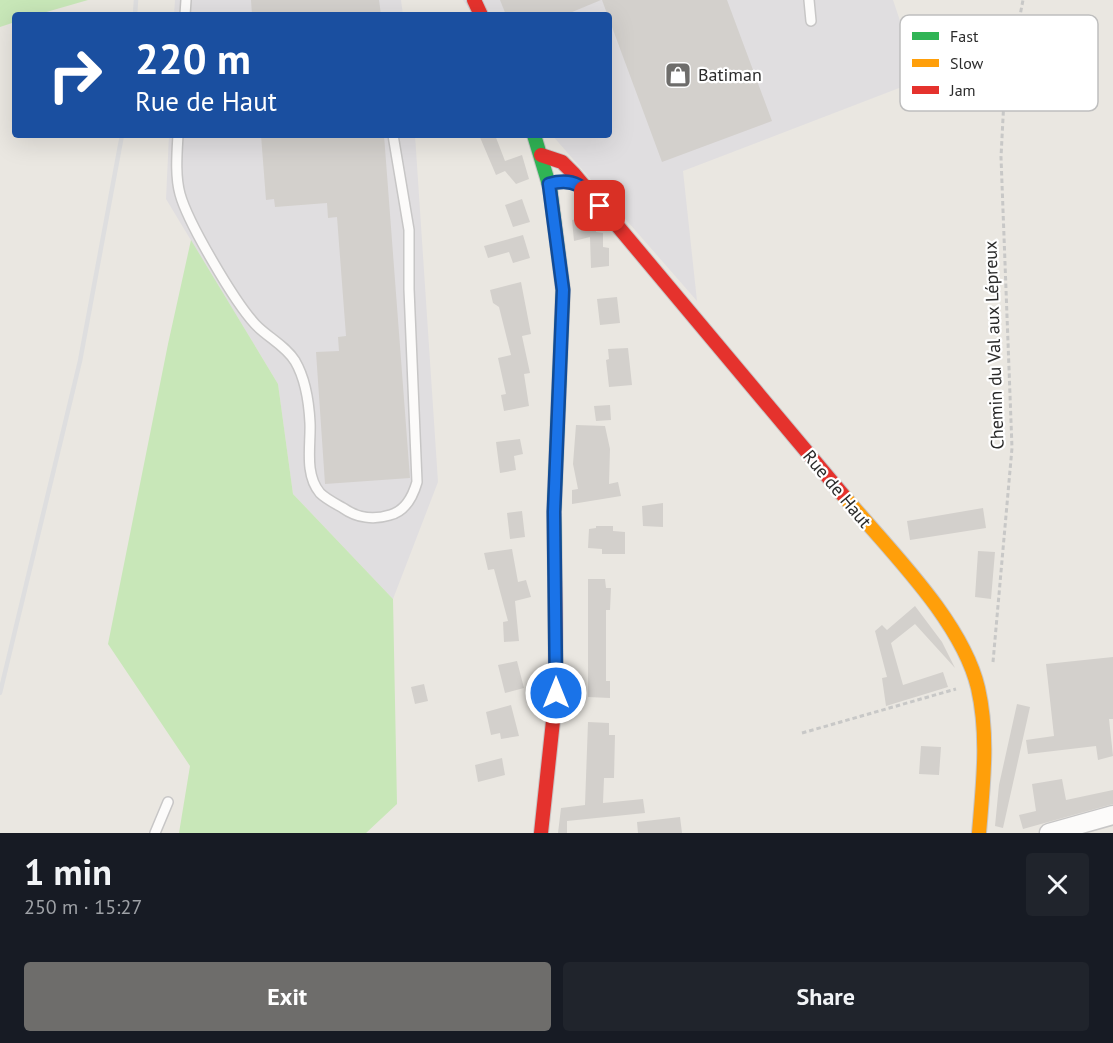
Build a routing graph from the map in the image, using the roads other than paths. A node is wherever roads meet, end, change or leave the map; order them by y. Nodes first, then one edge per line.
1 (809, 0) edge
2 (811, 21) dead end
3 (178, 138) edge
4 (394, 138) edge
5 (535, 138) edge
6 (541, 155) junction
7 (549, 184) junction
8 (585, 189) junction
9 (168, 802) dead end
10 (1113, 815) edge
11 (155, 833) edge
12 (542, 833) edge
13 (979, 833) edge
14 (1049, 833) edge

1 - 2 lane
3 - 4 lane
5 - 6 street
6 - 7 street
6 - 8 street, Rue de Haut
7 - 8 street
7 - 12 street
8 - 13 street, Rue de Haut
9 - 11 lane
10 - 14 street

